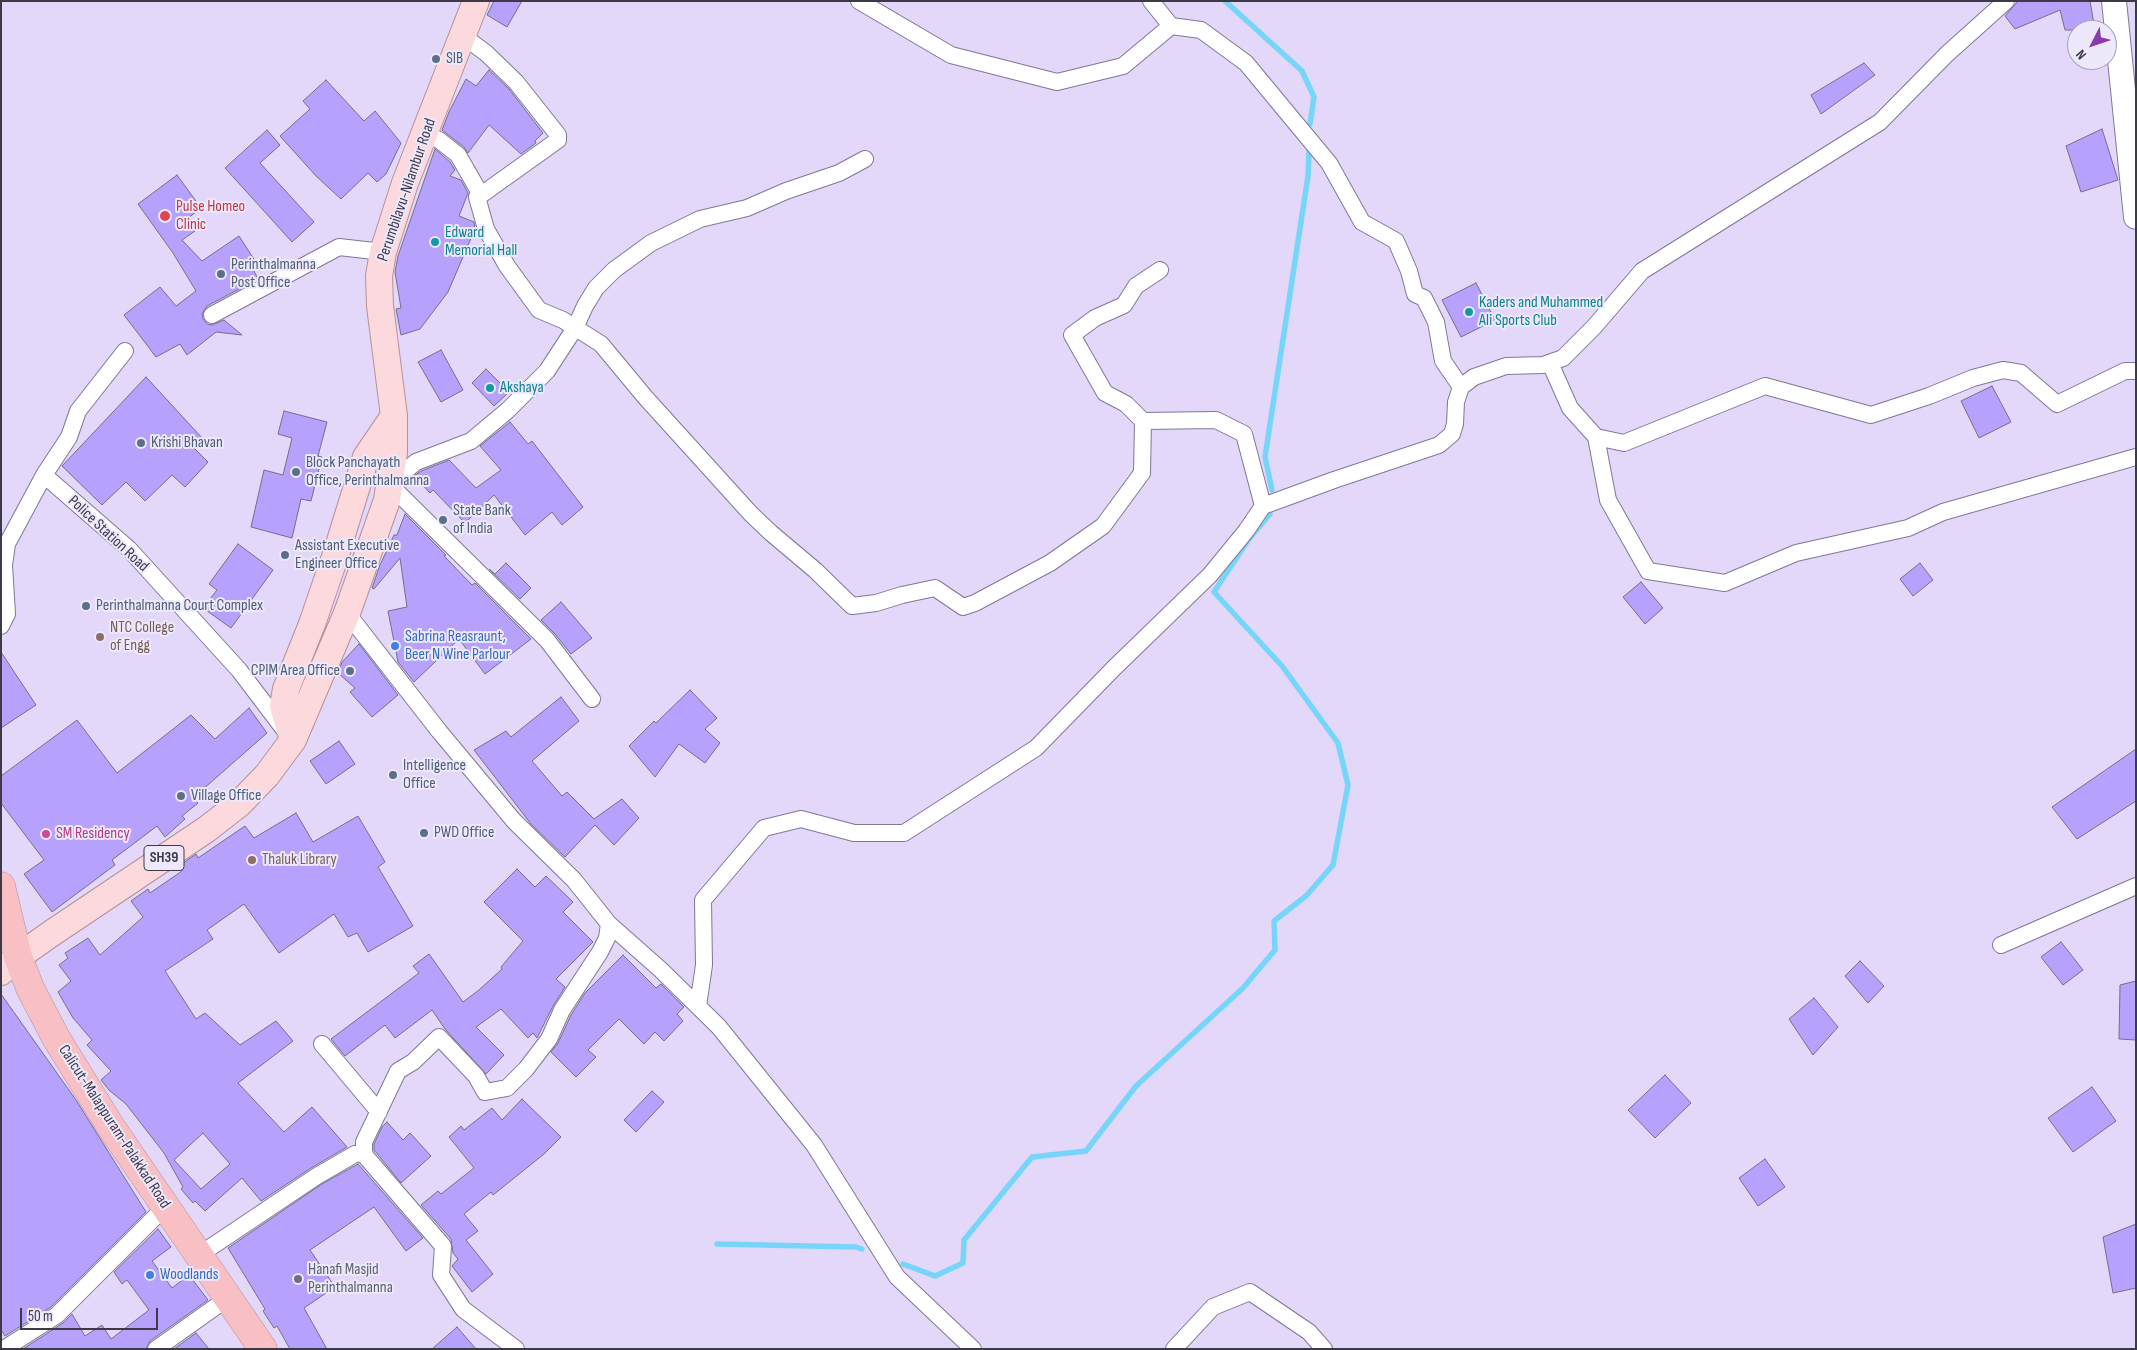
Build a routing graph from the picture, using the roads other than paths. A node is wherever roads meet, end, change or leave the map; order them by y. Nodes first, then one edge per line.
1 (476, 1) edge
2 (860, 1) edge
3 (1151, 1) edge
4 (2006, 1) edge
5 (2114, 1) edge
6 (1171, 26) junction
7 (462, 36) junction
8 (424, 134) junction
9 (865, 159) dead end
10 (481, 195) junction
11 (2136, 217) edge
12 (383, 252) junction
13 (1160, 270) dead end
14 (212, 315) dead end
15 (575, 328) junction
16 (125, 351) dead end
17 (1550, 363) junction
18 (2136, 371) edge
19 (1461, 387) junction
20 (394, 416) junction
21 (1142, 421) junction
22 (1596, 437) junction
23 (2136, 457) edge
24 (44, 475) junction
25 (389, 484) junction
26 (1264, 506) junction
27 (347, 613) junction
28 (1, 626) edge
29 (592, 699) dead end
30 (293, 740) junction
31 (1, 886) edge
32 (2136, 886) edge
33 (609, 924) junction
34 (2001, 945) dead end
35 (10, 965) edge
36 (698, 1006) junction
37 (322, 1044) dead end
38 (379, 1112) junction
39 (364, 1153) junction
40 (165, 1207) junction
41 (199, 1256) junction
42 (228, 1298) junction
43 (3, 1348) edge
44 (156, 1349) edge
45 (263, 1349) edge
46 (516, 1349) edge
47 (973, 1349) edge
48 (1174, 1349) edge
49 (1324, 1349) edge

1 - 7 main road, Perumbilavu-Nilambur Road
2 - 6 street
3 - 6 street
4 - 17 street
5 - 11 main road
6 - 19 street
7 - 8 main road, Perumbilavu-Nilambur Road
7 - 10 street
8 - 10 street
8 - 12 main road, Perumbilavu-Nilambur Road
9 - 15 street
10 - 15 street
12 - 14 street
12 - 20 main road, Perumbilavu-Nilambur Road
13 - 21 street
15 - 21 street
15 - 25 street
16 - 24 street
17 - 19 street
17 - 22 street
18 - 22 street
19 - 26 street
20 - 25 main road, Perumbilavu-Nilambur Road / SH39
20 - 30 main road
21 - 26 street
22 - 23 street
24 - 28 street
24 - 30 street, Police Station Road
25 - 27 main road, Perumbilavu-Nilambur Road / SH39
25 - 29 street
26 - 36 street
27 - 30 main road, Perumbilavu-Nilambur Road / SH39
27 - 33 street
30 - 35 main road, Perumbilavu-Nilambur Road / SH39
31 - 35 highway, Calicut-Malappuram-Palakkad Road
32 - 34 street
33 - 36 street
33 - 38 street
35 - 40 highway, Calicut-Malappuram-Palakkad Road
36 - 47 street
37 - 38 street
38 - 39 street
39 - 41 street
39 - 46 street
40 - 41 highway, Calicut-Malappuram-Palakkad Road
40 - 43 street
41 - 42 highway, Calicut-Malappuram-Palakkad Road
42 - 44 street
42 - 45 highway, Calicut-Malappuram-Palakkad Road
48 - 49 street

